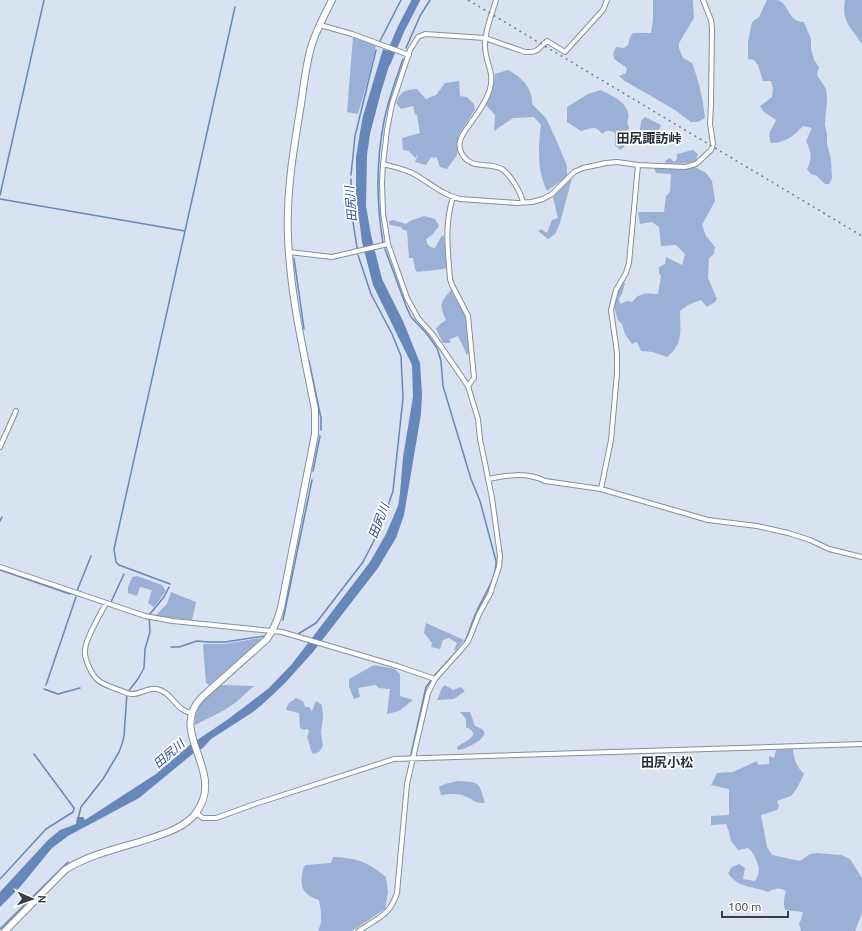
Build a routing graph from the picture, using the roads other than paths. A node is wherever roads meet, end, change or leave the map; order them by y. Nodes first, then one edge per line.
1 (332, 0) edge
2 (496, 0) edge
3 (607, 0) edge
4 (704, 0) edge
5 (320, 25) junction
6 (485, 38) junction
7 (409, 55) junction
8 (383, 164) junction
9 (638, 165) junction
10 (453, 198) junction
11 (523, 203) junction
12 (388, 244) junction
13 (289, 252) junction
14 (468, 386) junction
15 (16, 410) dead end
16 (0, 447) edge
17 (489, 479) junction
18 (601, 489) junction
19 (862, 558) edge
20 (0, 567) edge
21 (106, 603) junction
22 (272, 631) junction
23 (433, 678) junction
24 (191, 712) junction
25 (862, 744) edge
26 (414, 758) junction
27 (196, 813) junction
28 (5, 931) edge
29 (359, 931) edge

1 - 5 street
2 - 6 street
3 - 6 street
4 - 9 street
5 - 7 street
5 - 13 street
6 - 7 street
6 - 11 street
7 - 8 street
8 - 10 street
8 - 12 street
9 - 11 street
9 - 18 street
10 - 11 street
10 - 14 street
12 - 13 street
12 - 14 street
13 - 22 street
14 - 17 street
15 - 16 street
17 - 18 street
17 - 23 street
18 - 19 street
20 - 21 street
21 - 22 street
21 - 24 street
22 - 23 street
22 - 24 street
23 - 26 street
24 - 27 street
25 - 26 street
26 - 27 street
26 - 29 street
27 - 28 street

